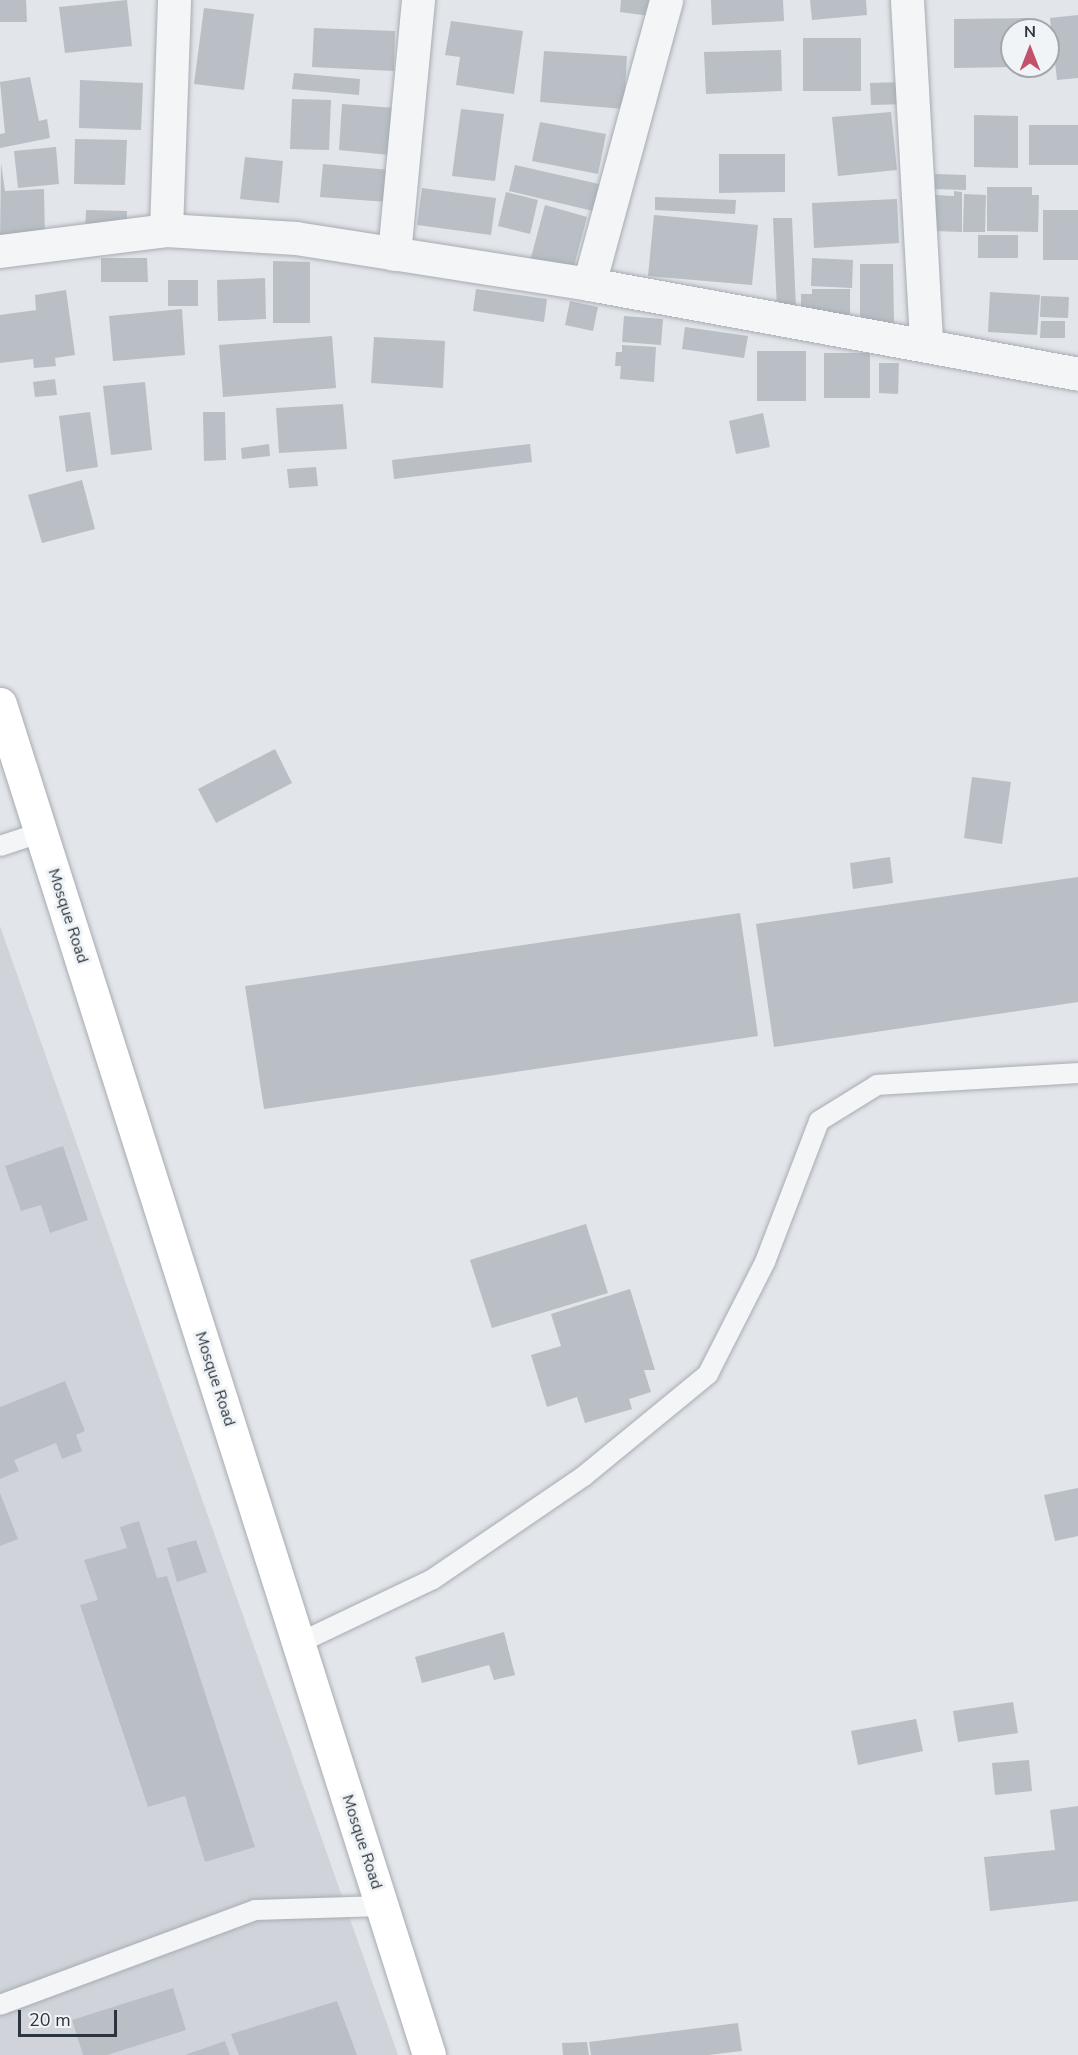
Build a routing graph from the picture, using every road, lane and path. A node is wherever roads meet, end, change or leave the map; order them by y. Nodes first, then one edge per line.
1 (174, 0) edge
2 (418, 0) edge
3 (666, 0) edge
4 (907, 0) edge
5 (166, 230) junction
6 (0, 251) edge
7 (394, 254) junction
8 (589, 284) junction
9 (926, 344) junction
10 (1078, 374) edge
11 (0, 704) edge
12 (42, 832) junction
13 (0, 846) edge
14 (1078, 1072) edge
15 (298, 1643) junction
16 (382, 1906) junction
17 (0, 2005) edge
18 (429, 2055) edge

1 - 5 street
2 - 7 street
3 - 8 street
4 - 9 street
5 - 6 street
5 - 7 street
7 - 8 street
8 - 9 street
9 - 10 street
11 - 12 street, Mosque Road
12 - 13 lane
12 - 15 street, Mosque Road
14 - 15 lane
15 - 16 street, Mosque Road
16 - 17 lane
16 - 18 street, Mosque Road

